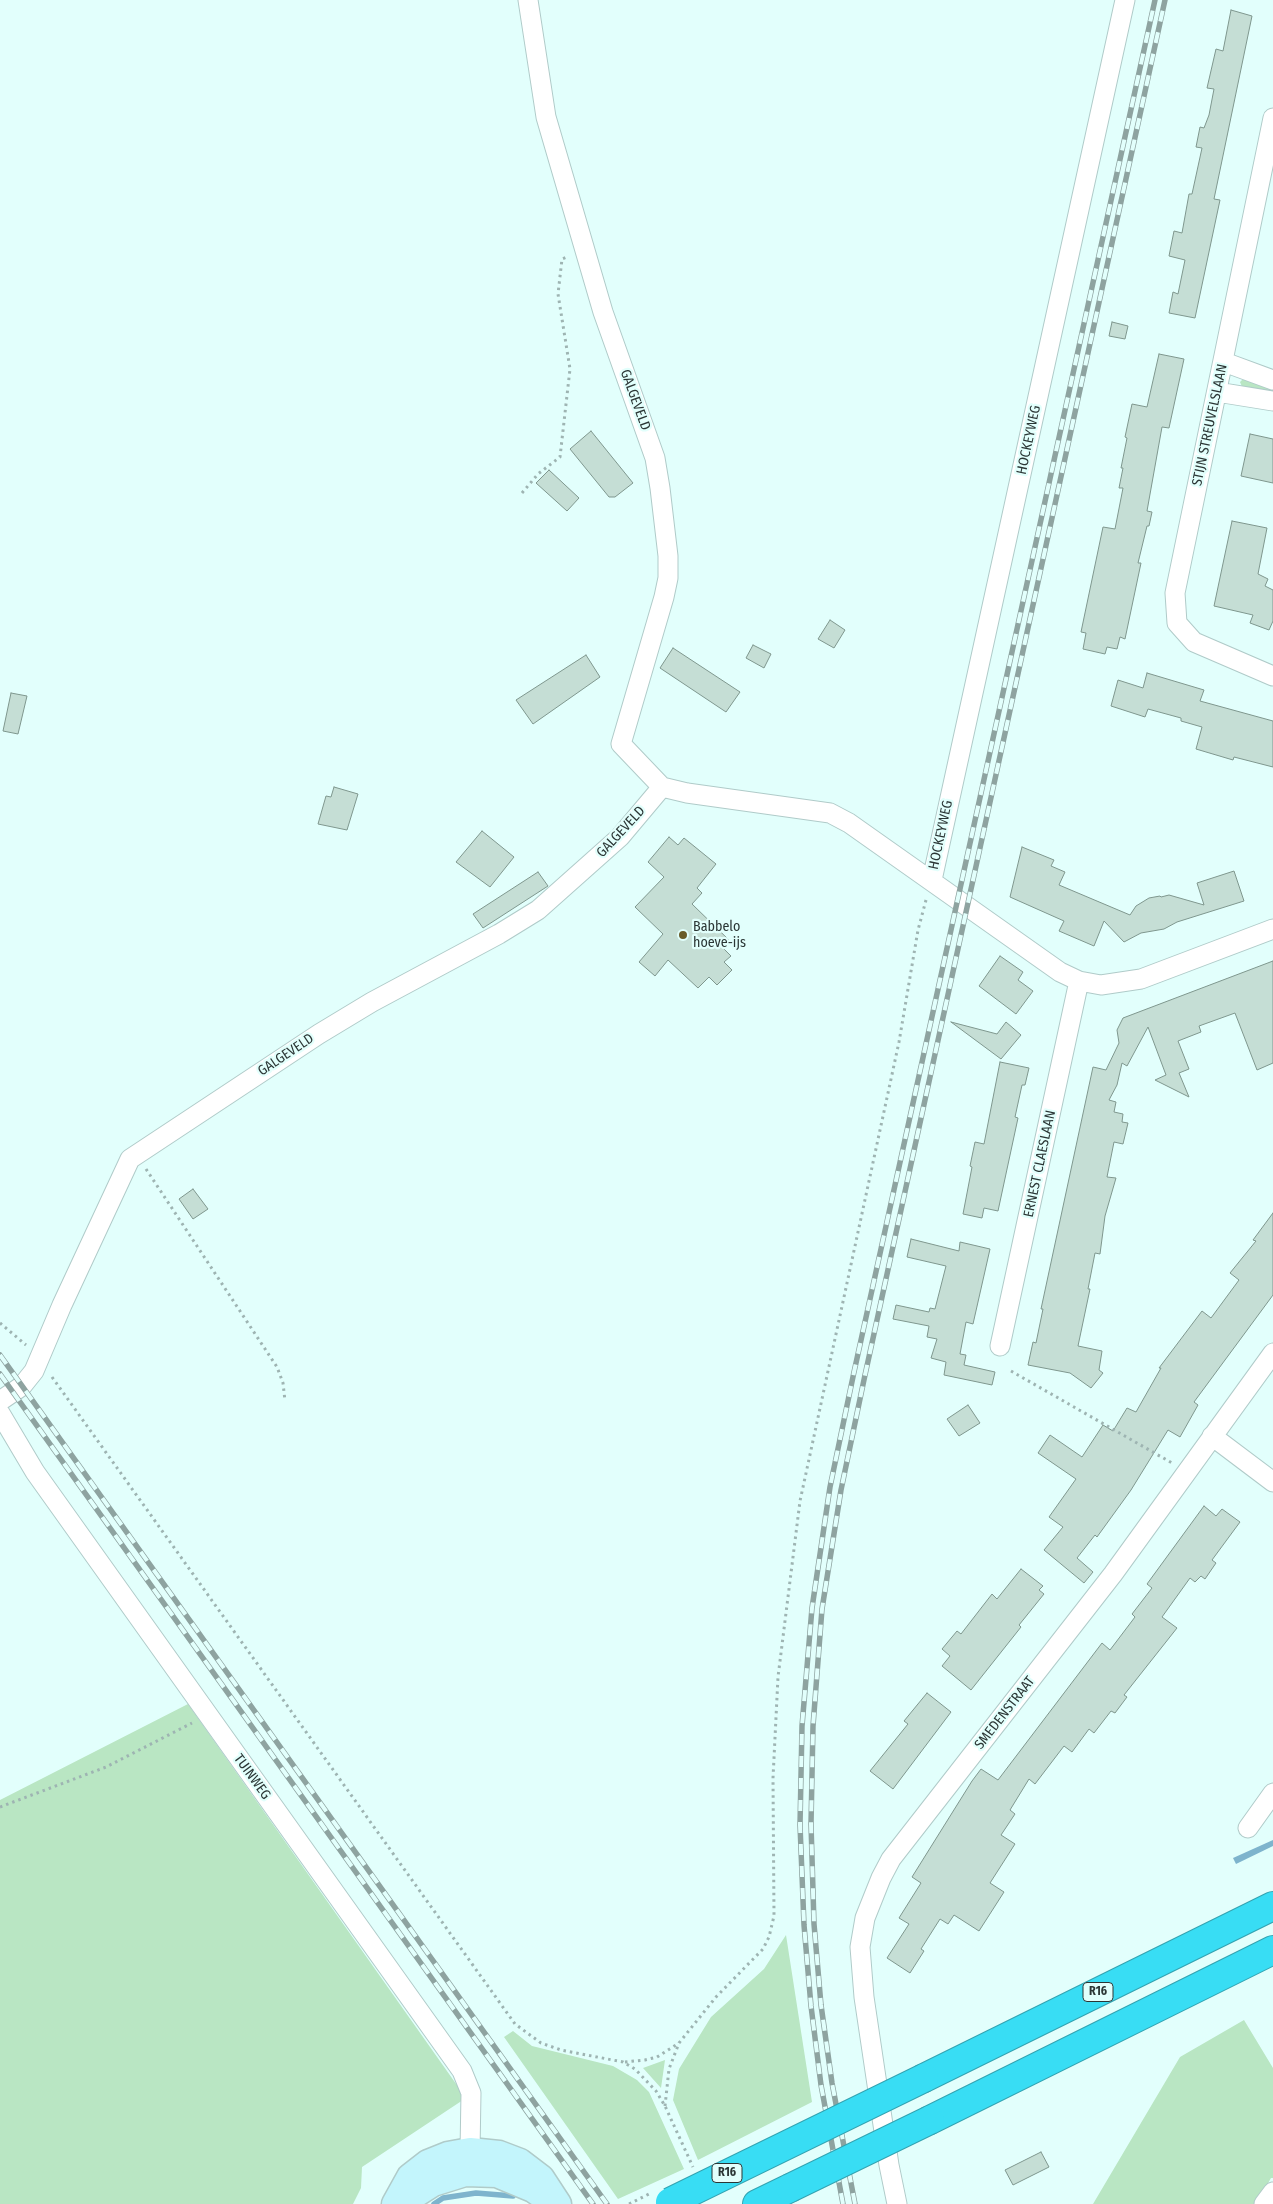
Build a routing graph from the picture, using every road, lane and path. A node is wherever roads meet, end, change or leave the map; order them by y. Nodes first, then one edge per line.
1 (528, 0) edge
2 (1126, 0) edge
3 (1273, 118) edge
4 (584, 250) junction
5 (1224, 362) junction
6 (1273, 380) edge
7 (1217, 392) junction
8 (1273, 401) edge
9 (522, 493) dead end
10 (1273, 676) edge
11 (662, 787) junction
12 (932, 880) junction
13 (1273, 929) edge
14 (1079, 981) junction
15 (136, 1154) junction
16 (0, 1323) edge
17 (1000, 1346) dead end
18 (1273, 1353) edge
19 (39, 1358) junction
20 (1011, 1371) dead end
21 (0, 1401) edge
22 (284, 1401) dead end
23 (0, 1412) edge
24 (1212, 1436) junction
25 (1187, 1472) junction
26 (1273, 1482) edge
27 (208, 1715) junction
28 (1273, 1793) edge
29 (0, 1807) edge
30 (1248, 1828) dead end
31 (1273, 1906) edge
32 (1273, 1950) edge
33 (679, 2043) junction
34 (623, 2062) junction
35 (665, 2106) junction
36 (470, 2151) junction
37 (694, 2168) dead end
38 (1273, 2192) edge
39 (395, 2204) edge
40 (400, 2204) edge
41 (554, 2204) edge
42 (558, 2204) edge
43 (665, 2204) edge
44 (757, 2204) edge
45 (897, 2204) edge
46 (1264, 2204) edge

1 - 4 street, GALGEVELD
2 - 12 street, HOCKEYWEG
3 - 5 street, STIJN STREUVELSLAAN
4 - 9 path
4 - 11 street, GALGEVELD
5 - 6 street
5 - 7 street, STIJN STREUVELSLAAN
7 - 8 street
7 - 10 street, STIJN STREUVELSLAAN
11 - 12 street
11 - 15 street, GALGEVELD
12 - 14 street
12 - 33 path
13 - 14 street
14 - 17 street, ERNEST CLAESLAAN
15 - 19 street, GALGEVELD
15 - 22 path
16 - 19 path
18 - 24 street, SMEDENSTRAAT
19 - 21 street, GALGEVELD
19 - 34 path
20 - 25 path
23 - 27 street, TUINWEG
24 - 25 street, SMEDENSTRAAT
24 - 26 street
25 - 45 street, SMEDENSTRAAT
27 - 29 path
27 - 36 street, TUINWEG
28 - 30 street
31 - 43 highway, R16, bridge
32 - 44 highway, bridge
33 - 34 path
33 - 35 path
34 - 35 path
35 - 37 path
36 - 39 street
36 - 42 street
38 - 46 street
40 - 41 street

